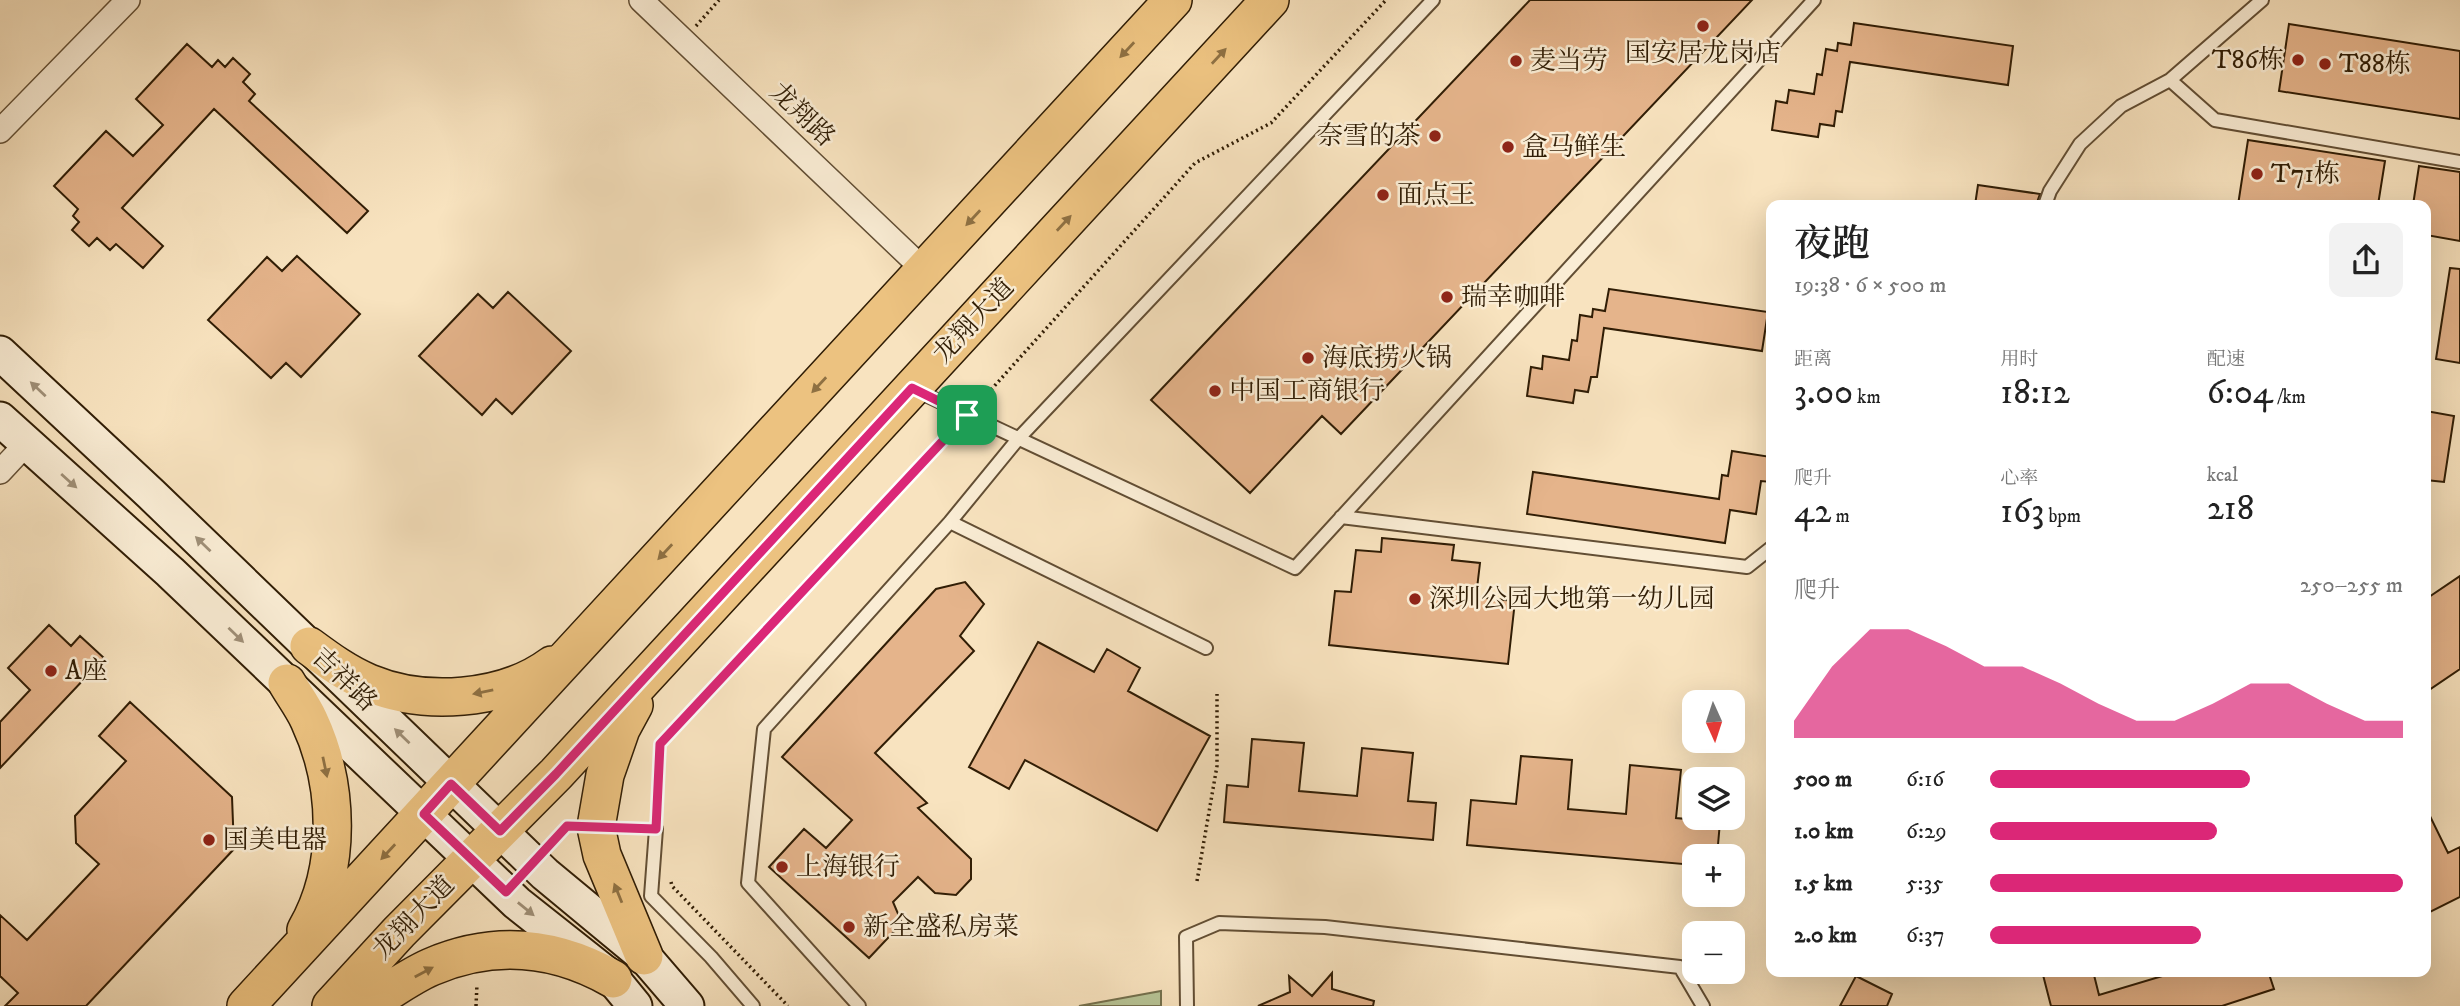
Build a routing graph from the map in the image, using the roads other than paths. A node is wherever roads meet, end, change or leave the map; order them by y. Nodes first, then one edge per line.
1 (128, 0) edge
2 (641, 0) edge
3 (1173, 0) edge
4 (1270, 0) edge
5 (1433, 0) edge
6 (1814, 0) edge
7 (2262, 0) edge
8 (2170, 80) junction
9 (0, 131) edge
10 (2460, 162) edge
11 (2047, 200) edge
12 (924, 271) junction
13 (0, 354) edge
14 (912, 388) junction
15 (0, 419) edge
16 (1018, 439) junction
17 (27, 443) junction
18 (0, 472) edge
19 (1341, 517) junction
20 (950, 522) junction
21 (1766, 552) edge
22 (602, 620) junction
23 (309, 646) junction
24 (1206, 648) dead end
25 (653, 670) junction
26 (286, 683) junction
27 (451, 784) junction
28 (424, 814) junction
29 (656, 829) road end
30 (500, 831) junction
31 (471, 859) junction
32 (644, 956) junction
33 (289, 959) junction
34 (624, 993) edge
35 (246, 1006) edge
36 (331, 1006) edge
37 (366, 1006) edge
38 (687, 1006) edge
39 (753, 1006) edge
40 (859, 1006) edge
41 (1186, 1006) edge
42 (1703, 1006) edge

1 - 9 street
2 - 12 street, 龙翔路
3 -> 12 main road
14 -> 4 main road, 龙翔大道
5 - 16 lane
6 - 19 lane
7 - 8 lane
8 - 10 lane
8 - 11 lane
12 -> 22 main road
23 -> 13 main road, 吉祥路
14 - 16 lane
14 - 25 main road, 龙翔大道
15 - 17 main road, 吉祥路
16 - 19 lane
16 - 20 lane
17 - 18 street
17 -> 26 main road, 吉祥路
19 - 21 lane
20 - 24 lane
20 - 40 lane
22 -> 23 main road
22 - 27 main road
27 -> 23 main road, 吉祥路
25 - 30 main road, 龙翔大道
32 -> 25 main road
26 - 28 main road, 吉祥路
26 -> 33 main road
27 - 28 main road
27 - 30 main road, 吉祥路
28 - 31 main road, 吉祥路
28 -> 33 main road
29 - 39 lane
30 - 31 main road, 龙翔大道
30 - 32 main road, 吉祥路
31 -> 34 main road, 吉祥路
31 - 36 main road, 龙翔大道
32 - 38 main road, 吉祥路
33 - 35 main road
37 -> 34 main road
41 - 42 lane

